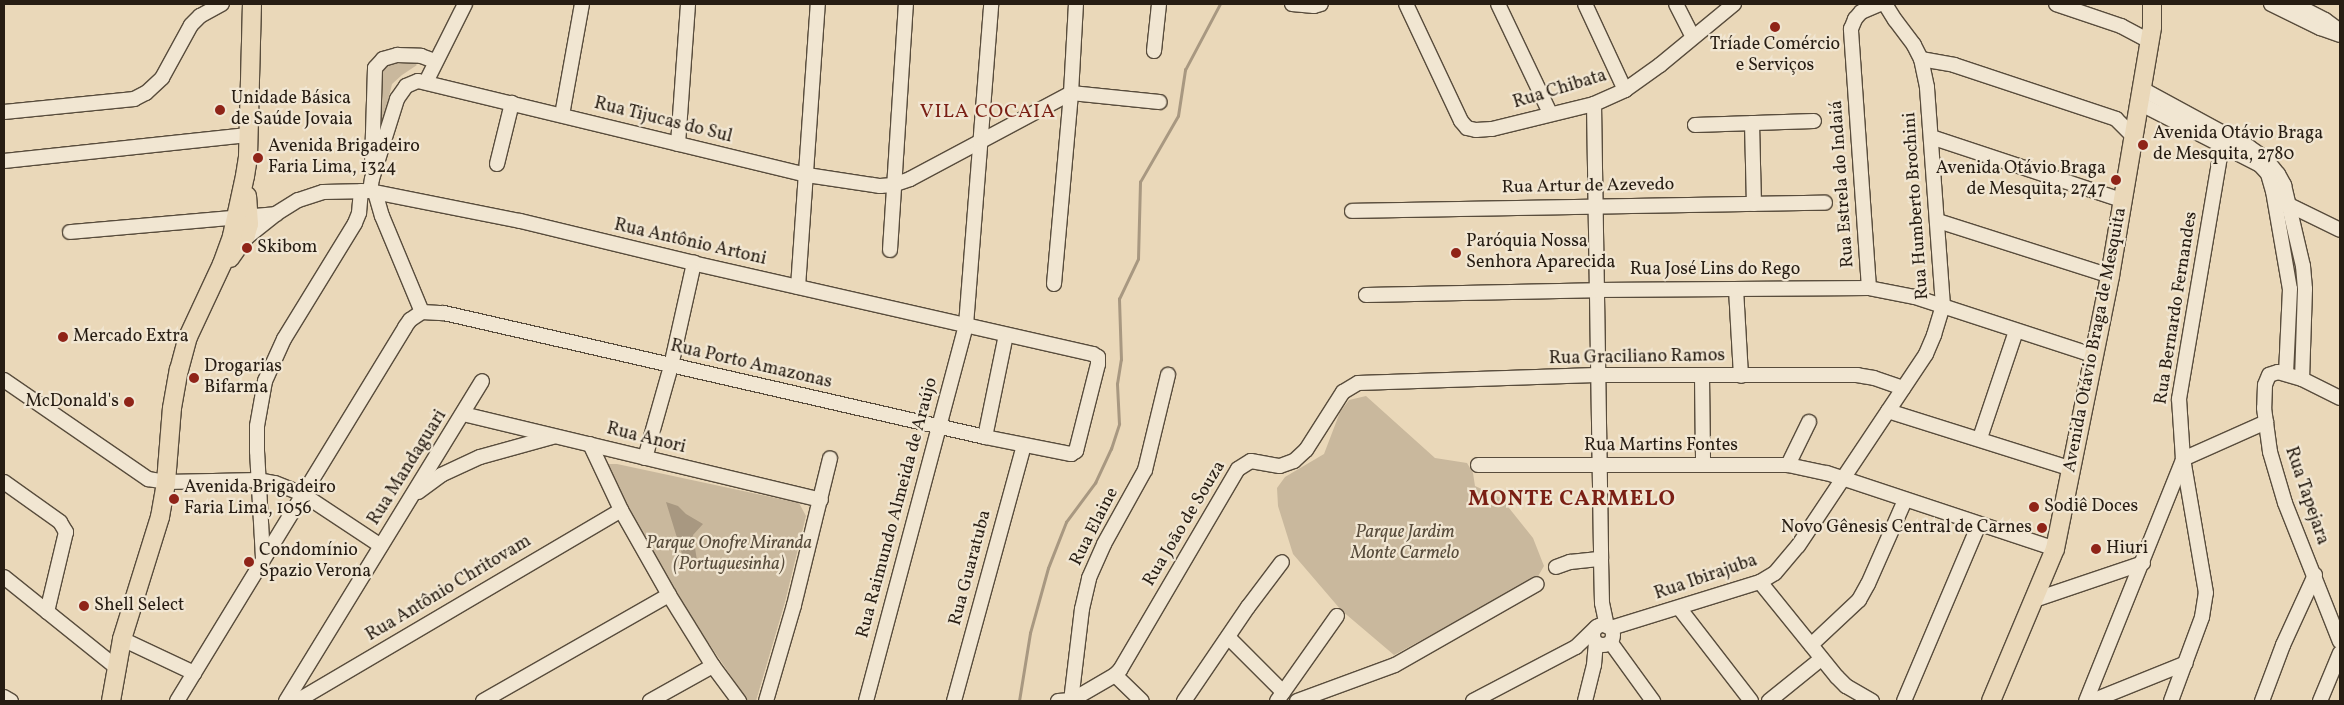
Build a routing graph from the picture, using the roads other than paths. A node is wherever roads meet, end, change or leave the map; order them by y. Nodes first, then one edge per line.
1 (222, 4) edge
2 (252, 4) edge
3 (465, 4) edge
4 (582, 4) edge
5 (688, 4) edge
6 (818, 4) edge
7 (906, 4) edge
8 (991, 4) edge
9 (1076, 4) edge
10 (1160, 4) edge
11 (1292, 4) edge
12 (1322, 4) edge
13 (1406, 4) edge
14 (1498, 4) edge
15 (1585, 4) edge
16 (1676, 4) edge
17 (1734, 4) edge
18 (1880, 4) edge
19 (1885, 4) edge
20 (2152, 4) edge
21 (2161, 4) edge
22 (2271, 4) edge
23 (2294, 4) edge
24 (2065, 5) edge
25 (2340, 31) edge
26 (2151, 34) junction
27 (2340, 35) edge
28 (1692, 36) junction
29 (1154, 51) dead end
30 (1921, 60) junction
31 (435, 61) junction
32 (426, 82) junction
33 (1625, 90) junction
34 (1071, 92) junction
35 (2139, 101) junction
36 (1160, 102) dead end
37 (512, 103) junction
38 (1594, 104) junction
39 (4, 112) edge
40 (1550, 113) junction
41 (562, 115) junction
42 (2116, 119) junction
43 (1814, 121) dead end
44 (1752, 123) junction
45 (1695, 125) dead end
46 (248, 135) junction
47 (2133, 136) junction
48 (1931, 137) junction
49 (2223, 139) junction
50 (981, 142) junction
51 (678, 144) junction
52 (4, 161) edge
53 (497, 164) dead end
54 (807, 175) junction
55 (893, 185) junction
56 (370, 188) junction
57 (2122, 200) junction
58 (1825, 203) dead end
59 (2282, 203) junction
60 (1754, 204) junction
61 (1595, 206) junction
62 (1352, 211) dead end
63 (276, 214) junction
64 (242, 216) junction
65 (382, 216) junction
66 (1938, 221) junction
67 (355, 223) junction
68 (2340, 230) edge
69 (70, 232) dead end
70 (237, 239) junction
71 (890, 250) dead end
72 (694, 263) junction
73 (2110, 276) junction
74 (1054, 284) dead end
75 (798, 287) junction
76 (1736, 288) junction
77 (1869, 288) junction
78 (1596, 290) junction
79 (1366, 295) dead end
80 (1943, 306) junction
81 (422, 312) junction
82 (966, 325) junction
83 (2016, 331) junction
84 (1006, 335) junction
85 (2095, 356) junction
86 (671, 366) junction
87 (2286, 373) junction
88 (1168, 375) dead end
89 (1596, 375) junction
90 (1702, 376) junction
91 (1741, 376) junction
92 (2302, 378) junction
93 (4, 380) edge
94 (482, 381) dead end
95 (1370, 383) joint
96 (1903, 388) junction
97 (2340, 398) edge
98 (1888, 411) junction
99 (463, 414) junction
100 (1810, 422) dead end
101 (2266, 422) junction
102 (940, 426) junction
103 (556, 436) junction
104 (985, 437) junction
105 (1980, 438) junction
106 (590, 444) junction
107 (1024, 445) junction
108 (1071, 454) joint
109 (645, 458) junction
110 (830, 458) dead end
111 (2183, 459) junction
112 (1703, 463) junction
113 (1599, 464) junction
114 (1478, 465) dead end
115 (1788, 465) junction
116 (2072, 469) junction
117 (1843, 479) junction
118 (259, 480) junction
119 (4, 482) edge
120 (166, 482) junction
121 (304, 495) junction
122 (412, 497) junction
123 (820, 500) junction
124 (1906, 500) junction
125 (620, 510) junction
126 (1979, 524) junction
127 (381, 546) junction
128 (2055, 548) junction
129 (263, 558) junction
130 (1601, 559) junction
131 (1282, 562) dead end
132 (2143, 563) junction
133 (1556, 567) dead end
134 (2315, 575) junction
135 (4, 577) edge
136 (1760, 582) junction
137 (1537, 584) dead end
138 (669, 595) junction
139 (2034, 600) junction
140 (1680, 608) junction
141 (47, 612) junction
142 (1337, 616) dead end
143 (1607, 636) junction
144 (1228, 637) junction
145 (122, 639) junction
146 (2340, 642) edge
147 (1811, 645) junction
148 (2340, 653) edge
149 (1821, 659) junction
150 (2186, 663) junction
151 (713, 666) junction
152 (116, 668) junction
153 (194, 673) junction
154 (1114, 675) junction
155 (4, 697) edge
156 (1280, 697) edge
157 (11, 701) edge
158 (111, 701) edge
159 (177, 701) edge
160 (286, 701) edge
161 (297, 701) edge
162 (483, 701) edge
163 (650, 701) edge
164 (739, 701) edge
165 (766, 701) edge
166 (866, 701) edge
167 (954, 701) edge
168 (1067, 701) edge
169 (1142, 701) edge
170 (1184, 701) edge
171 (1297, 701) edge
172 (1473, 701) edge
173 (1585, 701) edge
174 (1653, 701) edge
175 (1751, 701) edge
176 (1769, 701) edge
177 (1872, 701) edge
178 (1904, 701) edge
179 (1991, 701) edge
180 (2086, 701) edge
181 (2092, 701) edge
182 (2171, 701) edge
183 (2262, 701) edge
184 (2320, 701) edge

1 - 39 street
2 - 46 main road
3 - 31 street
4 - 41 street
5 - 51 street
6 - 54 street
7 - 55 street
8 - 50 street, Rua Raimundo Almeida de Araújo
9 - 34 street
10 - 29 street
11 - 12 street
13 - 40 street, Rua Chibata
14 - 40 street
15 - 33 street
16 - 28 street
17 - 28 street, Rua Chibata
18 - 77 street, Rua Estrela do Indaiá
19 - 30 street, Rua Humberto Brochini
20 - 26 main road, Avenida Otávio Braga de Mesquita
21 - 26 main road, Avenida Otávio Braga de Mesquita
22 - 27 street
23 - 25 street
24 - 26 street
26 - 35 main road, Avenida Otávio Braga de Mesquita
28 - 33 street, Rua Chibata
30 - 42 street
30 - 48 street, Rua Humberto Brochini
31 - 32 street
31 - 56 street
32 - 37 street, Rua Tijucas do Sul
32 - 56 street
33 - 38 street, Rua Chibata
34 - 36 street
34 - 50 street
34 - 74 street
35 - 42 street
35 - 47 main road, Avenida Otávio Braga de Mesquita
35 - 49 street
37 - 41 street, Rua Tijucas do Sul
37 - 53 street
38 - 40 street, Rua Chibata
38 - 61 street
41 - 51 street, Rua Tijucas do Sul
42 - 47 street
43 - 44 street
44 - 45 street
44 - 60 street
46 - 52 street
46 - 64 main road
47 - 57 main road, Avenida Otávio Braga de Mesquita
48 - 57 street
48 - 66 street, Rua Humberto Brochini
49 - 59 street
49 - 111 street, Rua Bernardo Fernandes
50 - 55 street
50 - 82 street, Rua Raimundo Almeida de Araújo
51 - 54 street, Rua Tijucas do Sul
54 - 55 street, Rua Tijucas do Sul
54 - 75 street
55 - 71 street
56 - 63 street, Rua Antônio Artoni
56 - 65 street
56 - 67 street
56 - 72 street, Rua Antônio Artoni
57 - 73 main road, Avenida Otávio Braga de Mesquita
58 - 60 street, Rua Artur de Azevedo
59 - 68 street
59 - 87 street
59 - 92 street
60 - 61 street, Rua Artur de Azevedo
61 - 62 street, Rua Artur de Azevedo
61 - 78 street
63 - 64 street
63 - 70 street, Rua Antônio Artoni
64 - 69 street
64 - 70 main road
65 - 67 street
65 - 81 street
66 - 73 street
66 - 80 street, Rua Humberto Brochini
67 - 118 street
70 - 120 main road
72 - 75 street, Rua Antônio Artoni
72 - 86 street
73 - 85 main road, Avenida Otávio Braga de Mesquita
75 - 82 street, Rua Antônio Artoni
76 - 77 street, Rua José Lins do Rego
76 - 78 street, Rua José Lins do Rego
76 - 91 street
77 - 80 street, Rua José Lins do Rego
78 - 79 street, Rua José Lins do Rego
78 - 89 street
80 - 83 street, Rua José Lins do Rego
80 - 96 street, Rua Humberto Brochini
81 - 86 street, Rua Porto Amazonas
81 - 121 street
82 - 84 street, Rua Antônio Artoni
82 - 102 street, Rua Raimundo Almeida de Araújo
83 - 85 street, Rua José Lins do Rego
83 - 105 street
84 - 104 street
84 - 108 street, Rua Antônio Artoni
85 - 116 main road, Avenida Otávio Braga de Mesquita
86 - 102 street, Rua Porto Amazonas
86 - 109 street
87 - 92 street
87 - 101 street, Rua Tapejara
88 - 168 street, Rua Elaine
89 - 90 street, Rua Graciliano Ramos
89 - 95 street, Rua Graciliano Ramos
89 - 113 street
90 - 91 street, Rua Graciliano Ramos
90 - 112 street
91 - 96 street, Rua Graciliano Ramos
92 - 97 street
93 - 120 street
94 - 99 street, Rua Mandaguari
95 - 154 street, Rua João de Souza
96 - 98 street, Rua Humberto Brochini
98 - 105 street
98 - 117 street, Rua Humberto Brochini
99 - 103 street, Rua Anori
99 - 122 street, Rua Mandaguari
100 - 115 street
101 - 111 street
101 - 134 street, Rua Tapejara
102 - 104 street, Rua Porto Amazonas
102 - 166 street, Rua Raimundo Almeida de Araújo
103 - 106 street, Rua Anori
103 - 122 street
104 - 107 street, Rua Porto Amazonas
105 - 116 street
106 - 109 street, Rua Anori
106 - 125 street
107 - 108 street, Rua Porto Amazonas
107 - 167 street, Rua Guaratuba
109 - 123 street, Rua Anori
110 - 123 street
111 - 132 street
111 - 150 street, Rua Bernardo Fernandes
112 - 113 street, Rua Martins Fontes
112 - 115 street, Rua Martins Fontes
113 - 114 street, Rua Martins Fontes
113 - 130 street
115 - 117 street, Rua Martins Fontes
116 - 128 main road, Avenida Otávio Braga de Mesquita
117 - 124 street, Rua Martins Fontes
117 - 136 street, Rua Ibirajuba
118 - 120 street
118 - 121 street
118 - 129 street
119 - 141 street
120 - 145 main road
121 - 127 street
121 - 129 street
122 - 127 street, Rua Mandaguari
123 - 165 street
124 - 126 street, Rua Martins Fontes
124 - 147 street
125 - 138 street
125 - 161 street, Rua Antônio Chritovam
126 - 128 street, Rua Martins Fontes
126 - 178 street
127 - 160 street, Rua Mandaguari
128 - 139 main road, Avenida Otávio Braga de Mesquita
129 - 153 street
130 - 133 street
130 - 143 street
131 - 144 street
132 - 139 street
132 - 180 street
134 - 146 street, Rua Tapejara
134 - 183 street
135 - 141 street
136 - 140 street, Rua Ibirajuba
136 - 147 street
137 - 171 street
138 - 151 street
138 - 162 street
139 - 179 main road, Avenida Otávio Braga de Mesquita
140 - 143 street, Rua Ibirajuba
140 - 175 street
141 - 152 street
142 - 156 street
143 - 172 street
143 - 173 street
143 - 174 street
144 - 156 street
144 - 170 street
145 - 152 main road
145 - 153 street
147 - 149 street
148 - 184 street
149 - 176 street
149 - 177 street
150 - 181 street
150 - 182 street, Rua Bernardo Fernandes
151 - 163 street
151 - 164 street
152 - 158 main road
153 - 159 street
154 - 168 street, Rua João de Souza
154 - 169 street
155 - 157 street

